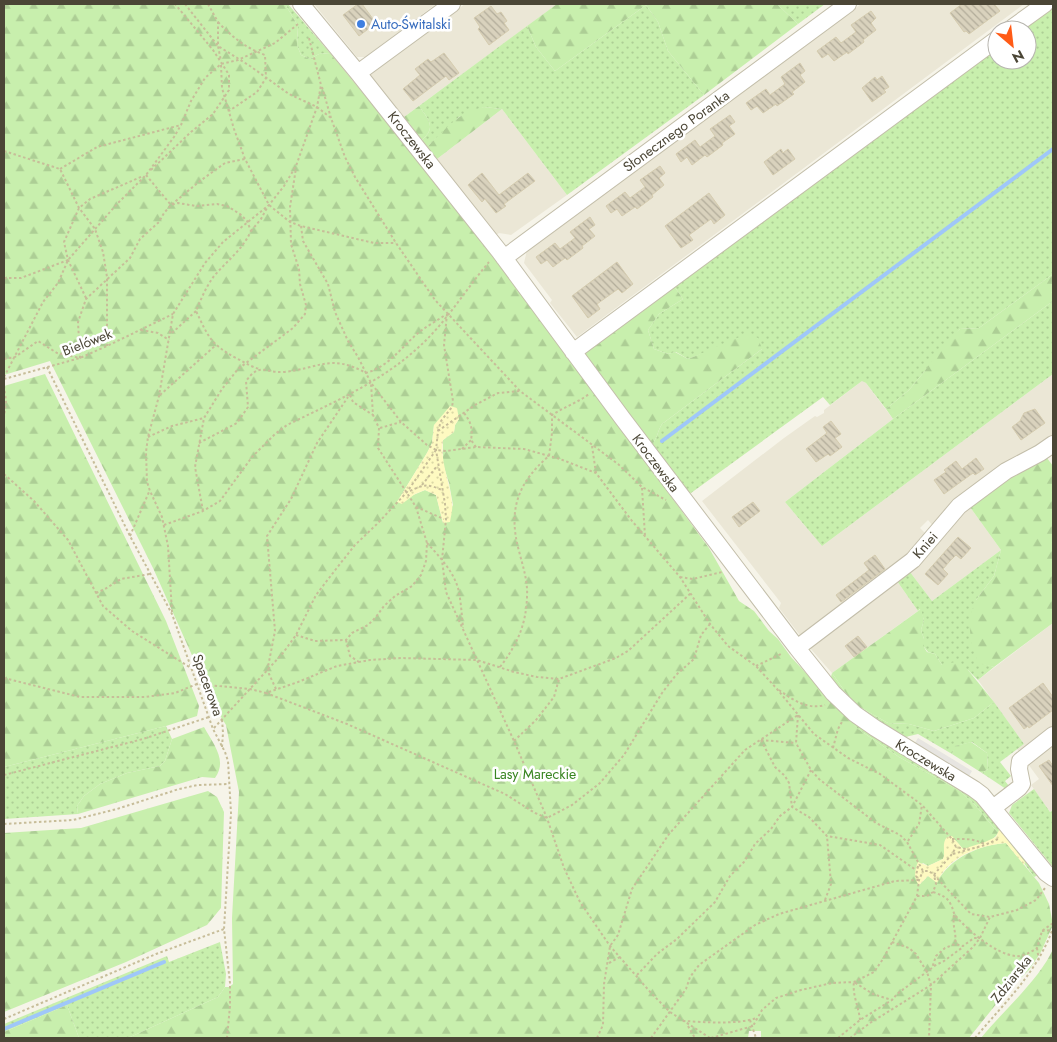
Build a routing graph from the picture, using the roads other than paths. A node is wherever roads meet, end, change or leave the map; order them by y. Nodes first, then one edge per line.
1 (452, 4) edge
2 (848, 4) edge
3 (1045, 4) edge
4 (305, 9) edge
5 (1023, 20) edge
6 (987, 46) edge
7 (358, 73) junction
8 (501, 255) junction
9 (573, 352) junction
10 (1053, 444) edge
11 (797, 648) junction
12 (1053, 735) edge
13 (994, 808) junction
14 (1049, 883) edge

1 - 7 street
2 - 8 street, Słonecznego Poranka
3 - 5 street
4 - 7 street, Kroczewska
6 - 9 street
7 - 8 street, Kroczewska
8 - 9 street, Kroczewska
9 - 11 street, Kroczewska
10 - 11 street, Kniei
11 - 13 street, Kroczewska
12 - 13 street
13 - 14 street, Kroczewska

